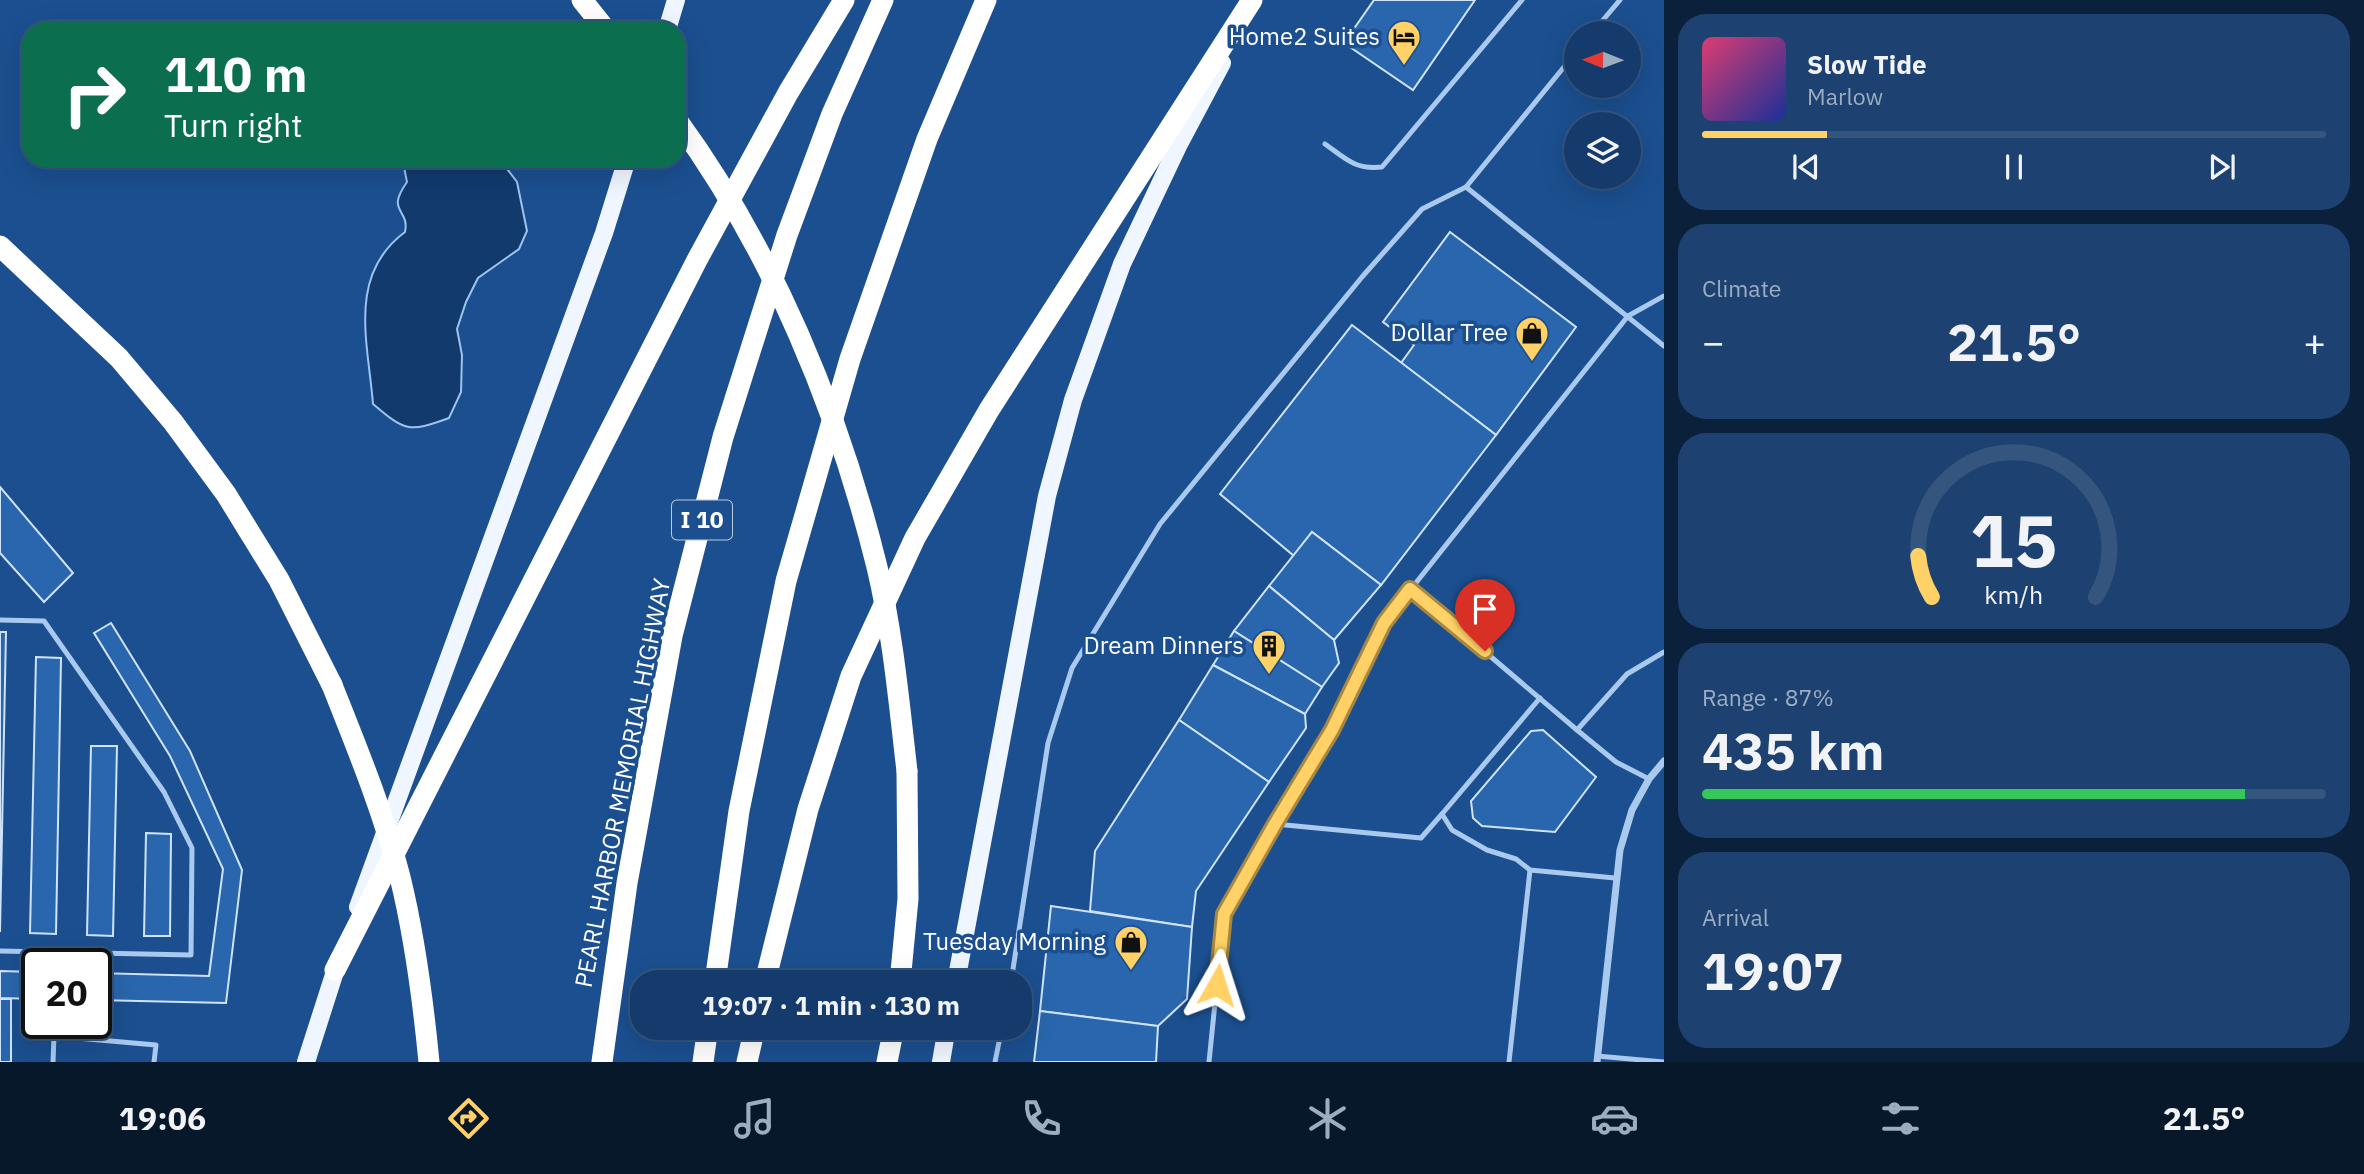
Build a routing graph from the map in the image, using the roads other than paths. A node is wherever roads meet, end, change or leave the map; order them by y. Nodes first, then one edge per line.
1 (582, 0) edge
2 (676, 0) edge
3 (844, 0) edge
4 (883, 0) edge
5 (986, 0) edge
6 (1254, 0) edge
7 (1522, 0) edge
8 (1620, 0) edge
9 (599, 21) edge
10 (670, 21) edge
11 (1602, 21) edge
12 (1564, 67) edge
13 (686, 132) edge
14 (1325, 144) dead end
15 (624, 168) edge
16 (1466, 187) junction
17 (0, 246) edge
18 (1664, 296) edge
19 (1628, 316) junction
20 (1664, 346) edge
21 (1410, 589) junction
22 (0, 620) edge
23 (1664, 652) edge
24 (1540, 698) junction
25 (1577, 730) junction
26 (1664, 761) edge
27 (1649, 779) junction
28 (1442, 814) junction
29 (1275, 824) junction
30 (1530, 870) junction
31 (1615, 878) junction
32 (0, 951) edge
33 (335, 970) junction
34 (717, 970) edge
35 (768, 970) edge
36 (901, 970) edge
37 (958, 970) edge
38 (1013, 970) edge
39 (706, 1040) edge
40 (752, 1040) edge
41 (891, 1040) edge
42 (945, 1040) edge
43 (999, 1040) edge
44 (1597, 1059) edge
45 (53, 1062) edge
46 (153, 1062) edge
47 (306, 1062) edge
48 (429, 1062) edge
49 (602, 1062) edge
50 (703, 1062) edge
51 (747, 1062) edge
52 (887, 1062) edge
53 (941, 1062) edge
54 (995, 1062) edge
55 (1209, 1062) edge
56 (1509, 1062) edge
57 (1664, 1062) edge

1 - 9 highway
2 - 10 main road
3 - 33 highway
4 - 49 highway, PEARL HARBOR MEMORIAL HIGHWAY / I 10
5 - 34 highway
6 - 35 highway
6 - 37 main road
7 - 14 lane
8 - 11 lane
12 - 16 lane
13 - 36 highway, bridge
15 - 33 main road
16 - 19 lane
16 - 38 lane
17 - 48 highway, bridge
18 - 19 lane
19 - 20 lane
19 - 21 lane
21 - 24 lane
21 - 29 lane
22 - 32 lane
23 - 25 lane
24 - 25 lane
24 - 28 lane
25 - 27 lane
26 - 27 street
27 - 31 street
28 - 29 lane
28 - 30 lane
29 - 55 lane
30 - 31 lane
30 - 56 lane
31 - 44 street
33 - 47 main road
39 - 50 highway
40 - 51 highway
41 - 52 highway
42 - 53 main road
43 - 54 lane
44 - 57 lane
45 - 46 lane

